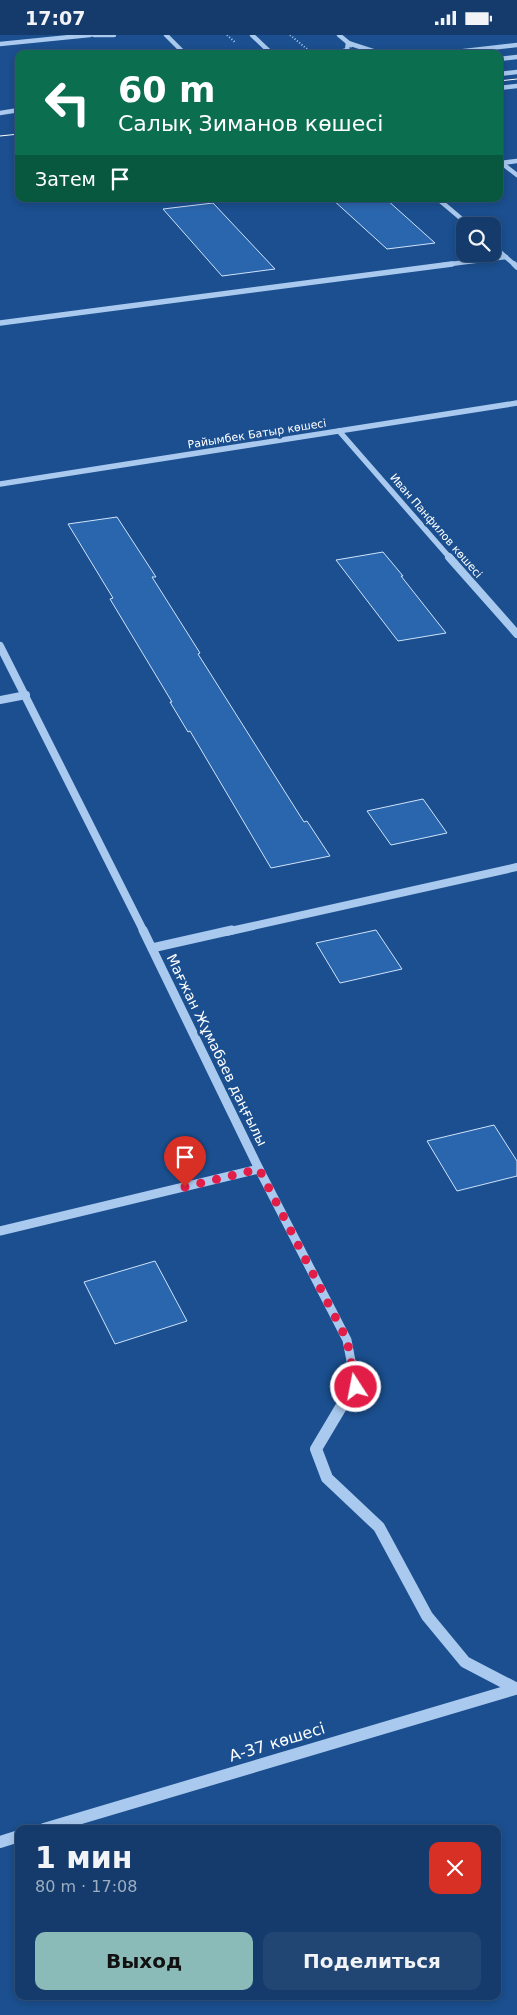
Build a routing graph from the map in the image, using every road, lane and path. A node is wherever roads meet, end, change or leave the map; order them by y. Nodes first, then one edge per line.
1 (92, 35) edge
2 (114, 35) edge
3 (166, 35) edge
4 (252, 35) edge
5 (290, 35) edge
6 (339, 35) edge
7 (348, 43) junction
8 (0, 44) edge
9 (517, 45) edge
10 (265, 47) junction
11 (181, 50) edge
12 (268, 50) edge
13 (272, 50) edge
14 (308, 50) edge
15 (347, 50) edge
16 (358, 50) edge
17 (370, 50) edge
18 (473, 50) edge
19 (517, 57) edge
20 (503, 59) edge
21 (517, 72) edge
22 (503, 74) edge
23 (517, 86) edge
24 (503, 88) edge
25 (15, 111) edge
26 (0, 113) edge
27 (517, 161) edge
28 (503, 162) edge
29 (503, 164) edge
30 (517, 175) edge
31 (442, 202) edge
32 (459, 217) edge
33 (501, 253) edge
34 (506, 257) junction
35 (517, 267) edge
36 (0, 323) edge
37 (517, 403) edge
38 (339, 431) junction
39 (0, 484) edge
40 (517, 634) edge
41 (0, 646) edge
42 (26, 695) junction
43 (0, 700) edge
44 (517, 867) edge
45 (152, 948) junction
46 (259, 1169) junction
47 (0, 1231) edge
48 (516, 1690) edge
49 (58, 1825) edge
50 (15, 1837) edge
51 (0, 1842) edge

1 - 2 lane
1 - 8 lane
3 - 11 street
4 - 10 street
5 - 14 path
6 - 7 street
7 - 15 street
7 - 16 street
7 - 17 street
9 - 18 lane
10 - 12 street
10 - 13 street
19 - 20 street
21 - 22 street
23 - 24 street
25 - 26 street
27 - 28 street
29 - 30 street
31 - 32 street
33 - 34 street
34 - 35 street
34 - 36 street
37 - 38 street, Райымбек Батыр көшесі
38 - 39 street, Райымбек Батыр көшесі
38 - 40 street, Иван Панфилов көшесі
41 - 42 street, Мағжан Жұмабаев даңғылы
42 - 43 street
42 - 45 street, Мағжан Жұмабаев даңғылы
44 - 45 street
45 - 46 street, Мағжан Жұмабаев даңғылы
46 - 47 street
46 - 48 street, Мағжан Жұмабаев даңғылы
48 - 49 street, А-37 көшесі
50 - 51 street

